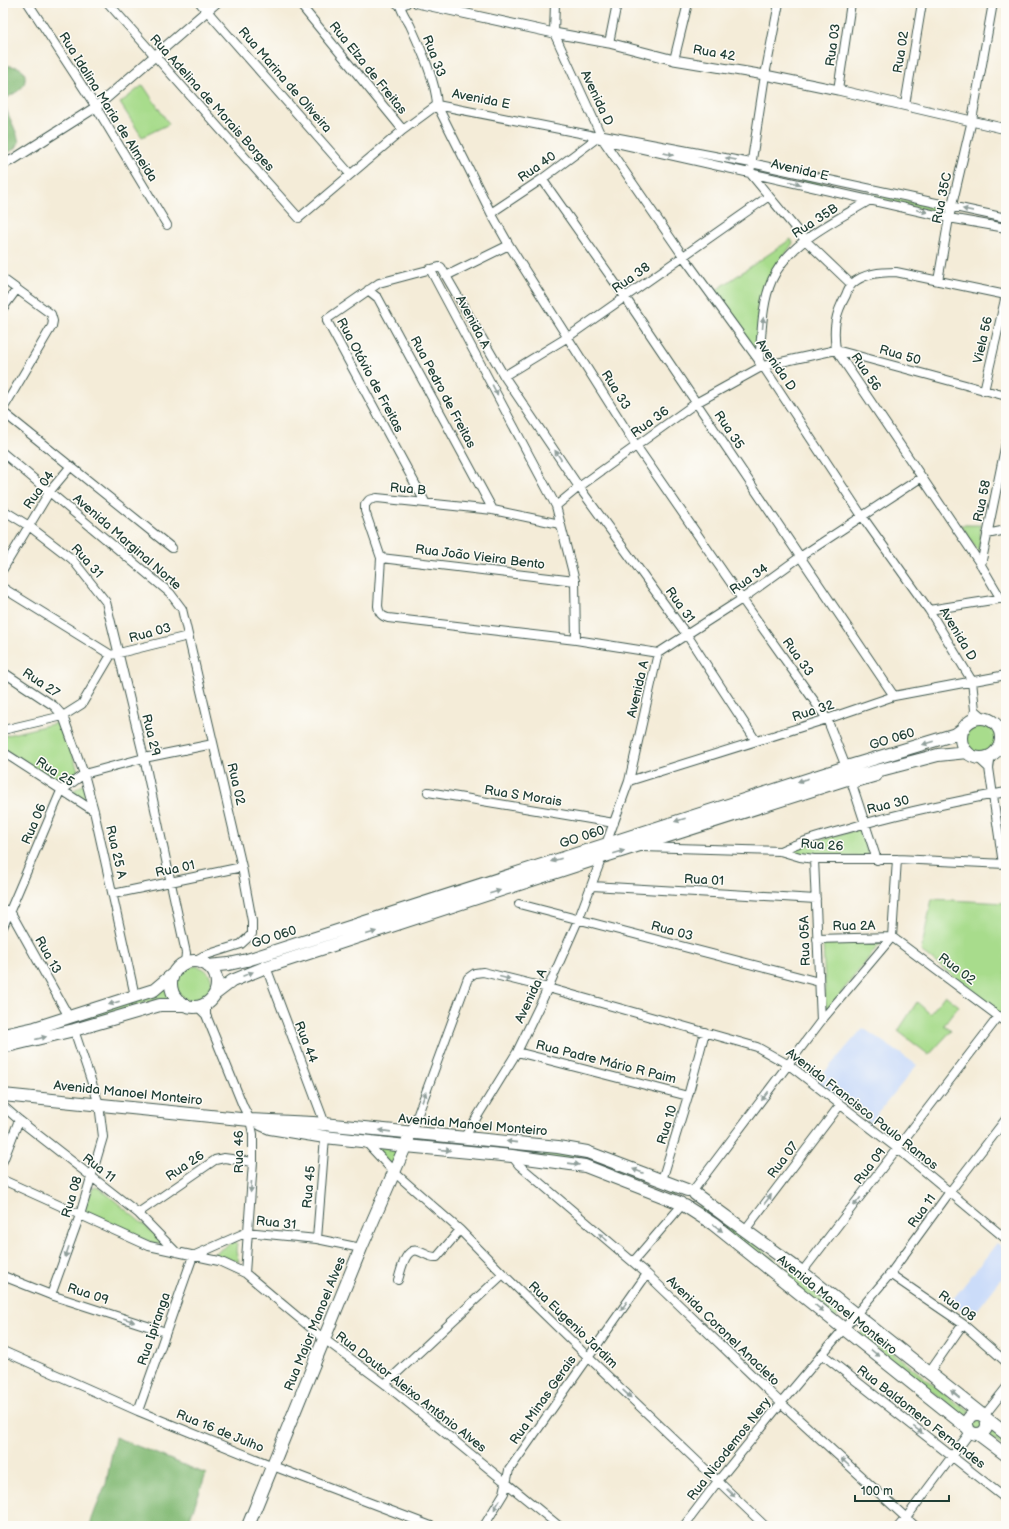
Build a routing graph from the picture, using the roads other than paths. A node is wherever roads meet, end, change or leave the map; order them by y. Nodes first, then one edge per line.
1 (28, 3) edge
2 (108, 3) edge
3 (200, 3) edge
4 (216, 3) edge
5 (299, 3) edge
6 (417, 3) edge
7 (555, 3) edge
8 (617, 3) edge
9 (688, 3) edge
10 (779, 3) edge
11 (851, 3) edge
12 (922, 3) edge
13 (994, 3) edge
14 (401, 4) edge
15 (208, 10) junction
16 (554, 33) junction
17 (609, 43) junction
18 (154, 56) junction
19 (674, 60) junction
20 (765, 75) junction
21 (838, 90) junction
22 (437, 105) junction
23 (905, 105) junction
24 (96, 107) junction
25 (972, 120) junction
26 (1006, 129) edge
27 (403, 130) junction
28 (597, 136) junction
29 (652, 147) junction
30 (751, 163) junction
31 (3, 164) edge
32 (750, 173) junction
33 (350, 174) junction
34 (542, 179) junction
35 (769, 196) junction
36 (870, 200) junction
37 (952, 207) junction
38 (490, 213) junction
39 (949, 218) junction
40 (1006, 218) edge
41 (167, 225) dead end
42 (1006, 228) edge
43 (805, 240) junction
44 (509, 245) junction
45 (683, 256) junction
46 (430, 269) junction
47 (446, 276) junction
48 (3, 279) edge
49 (938, 281) junction
50 (381, 282) junction
51 (851, 284) junction
52 (17, 289) junction
53 (368, 290) junction
54 (1006, 295) edge
55 (625, 297) junction
56 (378, 298) junction
57 (3, 308) edge
58 (568, 337) junction
59 (836, 350) junction
60 (497, 364) junction
61 (761, 364) junction
62 (484, 370) junction
63 (504, 376) junction
64 (984, 391) junction
65 (1006, 396) edge
66 (696, 403) junction
67 (3, 408) edge
68 (3, 412) edge
69 (1006, 443) edge
70 (637, 446) junction
71 (3, 453) edge
72 (71, 466) junction
73 (922, 477) junction
74 (579, 487) junction
75 (50, 492) junction
76 (425, 502) junction
77 (556, 506) junction
78 (3, 510) edge
79 (493, 510) junction
80 (862, 516) junction
81 (560, 524) junction
82 (28, 526) junction
83 (1006, 530) edge
84 (987, 534) junction
85 (172, 548) dead end
86 (800, 557) junction
87 (381, 558) junction
88 (981, 565) junction
89 (3, 569) edge
90 (575, 580) junction
91 (3, 588) edge
92 (1004, 598) edge
93 (742, 599) junction
94 (929, 610) junction
95 (687, 634) junction
96 (188, 636) junction
97 (576, 640) junction
98 (658, 653) junction
99 (115, 654) junction
100 (3, 672) edge
101 (1006, 675) edge
102 (972, 681) junction
103 (894, 696) junction
104 (977, 715) junction
105 (63, 716) junction
106 (828, 719) junction
107 (1001, 723) edge
108 (964, 728) junction
109 (3, 730) edge
110 (756, 741) junction
111 (213, 744) junction
112 (1003, 744) edge
113 (3, 752) edge
114 (972, 755) junction
115 (991, 755) junction
116 (144, 758) junction
117 (989, 768) junction
118 (84, 774) junction
119 (850, 776) junction
120 (629, 781) junction
121 (61, 791) junction
122 (428, 792) dead end
123 (1006, 792) edge
124 (993, 794) junction
125 (94, 811) junction
126 (614, 823) junction
127 (866, 823) junction
128 (606, 844) junction
129 (637, 846) junction
130 (780, 852) junction
131 (602, 857) junction
132 (814, 859) junction
133 (897, 859) junction
134 (877, 860) junction
135 (1004, 864) edge
136 (242, 867) junction
137 (171, 882) junction
138 (592, 886) junction
139 (113, 894) junction
140 (816, 899) junction
141 (519, 904) dead end
142 (6, 910) edge
143 (579, 918) junction
144 (3, 927) edge
145 (892, 937) junction
146 (817, 939) junction
147 (196, 961) junction
148 (266, 968) junction
149 (173, 974) junction
150 (818, 982) junction
151 (548, 988) junction
152 (215, 994) junction
153 (135, 996) junction
154 (185, 1005) junction
155 (203, 1009) junction
156 (999, 1016) junction
157 (69, 1017) junction
158 (820, 1021) junction
159 (1006, 1022) edge
160 (74, 1030) junction
161 (705, 1032) junction
162 (3, 1035) edge
163 (3, 1047) edge
164 (517, 1052) junction
165 (789, 1065) junction
166 (3, 1095) edge
167 (688, 1096) junction
168 (99, 1104) junction
169 (840, 1105) junction
170 (3, 1106) edge
171 (19, 1120) junction
172 (250, 1120) junction
173 (1005, 1122) edge
174 (317, 1127) junction
175 (411, 1133) junction
176 (325, 1137) junction
177 (464, 1138) junction
178 (364, 1141) junction
179 (406, 1146) junction
180 (898, 1149) junction
181 (512, 1156) junction
182 (3, 1161) edge
183 (253, 1162) junction
184 (394, 1172) junction
185 (91, 1177) junction
186 (3, 1180) edge
187 (662, 1180) junction
188 (691, 1192) junction
189 (949, 1193) junction
190 (683, 1205) junction
191 (138, 1214) junction
192 (80, 1215) junction
193 (460, 1230) junction
194 (745, 1230) junction
195 (247, 1232) junction
196 (317, 1239) junction
197 (1006, 1239) edge
198 (361, 1248) junction
199 (176, 1252) junction
200 (193, 1256) junction
201 (633, 1262) junction
202 (802, 1272) junction
203 (245, 1273) junction
204 (503, 1274) junction
205 (647, 1274) junction
206 (890, 1274) junction
207 (3, 1276) edge
208 (398, 1280) dead end
209 (51, 1295) junction
210 (856, 1315) junction
211 (963, 1324) junction
212 (844, 1329) junction
213 (166, 1332) junction
214 (324, 1339) junction
215 (3, 1351) edge
216 (822, 1354) junction
217 (588, 1357) junction
218 (1006, 1362) edge
219 (929, 1373) junction
220 (385, 1384) junction
221 (1006, 1388) edge
222 (781, 1403) junction
223 (138, 1411) junction
224 (984, 1417) junction
225 (972, 1431) junction
226 (1006, 1434) edge
227 (1006, 1455) edge
228 (952, 1457) junction
229 (273, 1466) junction
230 (718, 1481) junction
231 (505, 1482) junction
232 (1006, 1499) edge
233 (906, 1518) junction
234 (248, 1526) edge
235 (431, 1526) edge
236 (484, 1526) edge
237 (559, 1526) edge
238 (684, 1526) edge
239 (764, 1526) edge
240 (899, 1526) edge
241 (914, 1526) edge

1 - 24 street, Rua Idalina Maria de Almeida
2 - 18 street, Rua Adelina de Morais Borges
3 - 15 street, Rua Marina de Oliveira
4 - 15 street
5 - 27 street, Rua Elza de Freitas
6 - 16 street, Rua 42
7 - 16 street
8 - 17 street
9 - 19 street
10 - 20 street
11 - 21 street, Rua 03
12 - 23 street, Rua 02
13 - 25 street, Rua 35C
14 - 22 street, Rua 33
15 - 18 street
15 - 33 street, Rua Marina de Oliveira
16 - 17 street, Rua 42
16 - 28 street, Avenida D
17 - 19 street, Rua 42
18 - 24 street
18 - 33 street, Rua Adelina de Morais Borges
19 - 20 street, Rua 42
20 - 21 street, Rua 42
20 - 30 street
21 - 23 street, Rua 42
22 - 27 street
22 - 28 street, Avenida E
22 - 38 street, Rua 33
23 - 25 street, Rua 42
24 - 31 street
24 - 41 street, Rua Idalina Maria de Almeida
25 - 26 street, Rua 42
25 - 37 street, Rua 35C
27 - 33 street
28 - 29 street, Avenida E
28 - 34 street, Rua 40
28 - 45 street, Avenida D
30 -> 29 street, Avenida E
29 -> 32 street, Avenida E
30 - 32 street
30 - 37 street, Avenida E
32 - 35 street
32 -> 36 street, Avenida E
34 - 38 street, Rua 40
34 - 55 street, Rua 35
35 - 43 street
35 - 45 street, Rua 38
36 -> 39 street, Avenida E
36 - 43 street, Rua 35B
37 - 39 street, Rua 35C
40 -> 37 street, Avenida E
38 - 44 street, Rua 33
39 - 42 street, Avenida E
39 - 49 street, Rua 35C
43 - 51 street
61 -> 43 street, Rua 35B
44 - 47 street
44 - 58 street, Rua 33
45 - 55 street, Rua 38
45 - 61 street, Avenida D
46 - 47 street
46 - 50 street, Rua Otávio de Freitas
46 - 62 street, Avenida A
47 - 60 street, Avenida A
48 - 52 street
49 - 51 street
49 - 54 street
50 - 53 street, Rua Otávio de Freitas
50 - 56 street
51 - 59 street, Rua 56
52 - 57 street
52 - 67 street
53 - 56 street, Rua Pedro de Freitas
53 - 76 street, Rua Otávio de Freitas
54 - 64 street, Viela 56
55 - 58 street, Rua 38
55 - 66 street, Rua 35
56 - 79 street, Rua Pedro de Freitas
58 - 63 street, Rua 38
58 - 70 street, Rua 33
59 - 61 street, Rua 50
59 - 64 street, Rua 50
59 - 73 street, Rua 56
60 - 62 street
60 - 63 street, Avenida A
61 - 66 street, Rua 36
61 - 80 street, Avenida D
62 -> 77 street, Avenida A
74 -> 63 street, Avenida A
64 - 65 street, Rua 50
66 - 70 street, Rua 36
66 - 86 street, Rua 35
68 - 72 street
69 - 84 street, Rua 58
70 - 74 street, Rua 36
70 - 93 street, Rua 33
71 - 75 street, Avenida Marginal Norte
72 - 75 street, Rua 04
72 - 85 street
73 - 80 street, Rua 34
73 - 88 street, Rua 56
74 - 77 street, Rua 36
74 - 95 street, Rua 31
75 - 82 street, Rua 04
75 - 96 street, Avenida Marginal Norte
76 - 79 street, Rua B
76 - 87 street, Rua B
77 - 81 street, Avenida A
78 - 82 street, Rua 31
79 - 81 street, Rua B
80 - 86 street, Rua 34
80 - 94 street, Avenida D
81 - 90 street, Avenida A
82 - 89 street, Rua 04
82 - 99 street, Rua 31
83 - 84 street
84 - 88 street, Rua 58
86 - 93 street, Rua 34
86 - 103 street, Rua 35
87 - 90 street, Rua João Vieira Bento
87 - 97 street, Rua B
88 - 92 street, Rua 56
90 - 97 street, Avenida A
91 - 99 street
92 - 94 street
93 - 95 street, Rua 34
93 - 106 street, Rua 33
94 - 102 street, Avenida D
95 - 98 street, Rua 34
95 - 110 street, Rua 31
96 - 99 street, Rua 03
96 - 111 street, Avenida Marginal Norte
97 - 98 street
98 - 120 street, Avenida A
99 - 105 street
99 - 116 street, Rua 29
100 - 105 street, Rua 27
101 - 102 street, Rua 32
102 - 103 street, Rua 32
102 - 104 street, Avenida D
103 - 106 street, Rua 32
104 - 107 main road
104 - 108 main road
105 - 109 street
105 - 118 street, Rua 25 A
106 - 110 street, Rua 32
106 - 119 street, Rua 33
107 - 112 main road
108 - 114 main road
108 -> 119 main road, GO 060
110 - 120 street, Rua 32
111 - 116 street
111 - 136 street, Rua 02
112 - 115 main road
113 - 121 street, Rua 25
114 - 115 main road
114 - 117 street
114 - 119 main road, GO 060
115 - 117 street
116 - 118 street
116 - 137 street, Rua 29
117 - 124 street
118 - 121 street
118 - 125 street, Rua 25 A
119 - 127 street
119 -> 128 main road, GO 060
119 - 129 main road, GO 060
120 - 126 street, Avenida A
121 - 125 street, Rua 25
121 - 142 street, Rua 06
122 - 126 street, Rua S Morais
123 - 124 street, Rua 30
124 - 127 street, Rua 30
124 - 135 street
125 - 139 street, Rua 25 A
126 - 128 street, Avenida A
127 - 130 street, Rua 30
127 - 134 street
128 -> 147 main road, GO 060
129 - 130 street, Rua 26
131 -> 129 main road, GO 060
130 - 132 street, Rua 26
131 - 138 street, Avenida A
148 -> 131 main road, GO 060
132 - 134 street, Rua 26
132 - 140 street, Rua 05A
133 - 134 street, Rua 26
133 - 135 street, Rua 26
133 - 145 street
136 - 137 street, Rua 01
136 - 147 street, Rua 02
137 - 139 street, Rua 01
137 - 147 street, Rua 29
138 - 140 street, Rua 01
138 - 143 street, Avenida A
139 - 153 street, Rua 25 A
140 - 146 street, Rua 05A
141 - 143 street, Rua 03
142 - 144 street, Rua 06
142 - 157 street, Rua 13
143 - 150 street, Rua 03
143 - 151 street, Avenida A
145 - 146 street, Rua 2A
145 - 156 street, Rua 02
145 - 158 street
146 - 150 street, Rua 05A
147 - 149 main road
147 - 152 main road
152 -> 148 main road, GO 060
148 - 174 street, Rua 44
149 - 153 main road
149 - 154 main road
150 - 158 street, Rua 05A
151 - 161 street, Avenida Francisco Paulo Ramos
151 - 164 street, Avenida A
175 -> 151 street
152 - 155 main road
153 -> 157 main road
154 - 155 main road
154 - 160 main road
155 - 172 street, Rua 46
156 - 159 street, Rua 02
156 - 180 street, Rua 09
157 - 162 main road
158 - 165 street
163 -> 160 main road
160 - 168 street
161 - 165 street, Avenida Francisco Paulo Ramos
161 - 167 street, Rua 10
164 - 167 street, Rua Padre Mário R Paim
164 - 177 street, Avenida A
165 - 169 street, Avenida Francisco Paulo Ramos
165 -> 188 street
166 - 168 main road, Avenida Manoel Monteiro
167 - 187 street, Rua 10
168 - 172 main road, Avenida Manoel Monteiro
168 - 185 street, Rua 08
169 - 180 street, Avenida Francisco Paulo Ramos
194 -> 169 street, Rua 07
170 - 171 street, Rua 11
171 - 182 street
171 - 185 street, Rua 11
172 - 174 main road, Avenida Manoel Monteiro
172 - 183 street, Rua 46
173 - 189 street, Rua 11
175 -> 174 main road, Avenida Manoel Monteiro
174 - 176 main road, Avenida Manoel Monteiro
175 - 177 main road, Avenida Manoel Monteiro
175 - 179 main road, Rua Major Manoel Alves
176 - 178 main road, Avenida Manoel Monteiro
176 - 196 street, Rua 45
187 -> 177 main road, Avenida Manoel Monteiro
178 - 179 main road, Avenida Manoel Monteiro
178 - 184 street, Rua Eugenio Jardim
179 -> 181 main road, Avenida Manoel Monteiro
179 - 184 main road, Rua Major Manoel Alves
180 - 189 street, Avenida Francisco Paulo Ramos
180 -> 202 street, Rua 09
181 -> 190 main road, Avenida Manoel Monteiro
201 -> 181 street, Avenida Coronel Anacleto
183 - 191 street, Rua 26
183 -> 195 street, Rua 46
184 - 193 street, Rua Eugenio Jardim
184 - 198 main road, Rua Major Manoel Alves
185 - 191 street, Rua 11
185 - 192 street, Rua 08
186 - 192 street, Rua Doutor Aleixo Antônio Alves
187 - 188 main road, Avenida Manoel Monteiro
188 - 190 main road
188 - 194 main road, Avenida Manoel Monteiro
189 - 197 street, Avenida Francisco Paulo Ramos
189 - 206 street, Rua 11
190 - 201 street
190 -> 212 main road, Avenida Manoel Monteiro
191 - 199 street, Rua 11
192 - 199 street, Rua Doutor Aleixo Antônio Alves
192 -> 209 street, Rua 08
193 - 204 street, Rua Eugenio Jardim
193 - 208 street
194 - 202 main road, Avenida Manoel Monteiro
195 - 196 street, Rua 31
195 - 200 street, Rua 31
195 - 203 street, Rua 46
196 - 198 street, Rua 31
198 - 214 main road, Rua Major Manoel Alves
199 - 200 street, Rua Doutor Aleixo Antônio Alves
200 - 203 street, Rua Doutor Aleixo Antônio Alves
200 - 213 street, Rua Ipiranga
201 - 205 street, Avenida Coronel Anacleto
202 - 210 main road, Avenida Manoel Monteiro
203 - 214 street, Rua Doutor Aleixo Antônio Alves
204 - 217 street, Rua Eugenio Jardim
204 - 220 street
205 -> 217 street, Rua Minas Gerais
205 - 222 street, Avenida Coronel Anacleto
206 - 210 street, Rua 11
206 - 211 street, Rua 08
207 - 209 street, Rua 09
209 -> 213 street, Rua 09
210 - 212 street, Rua Nicodemos Nery
210 - 219 main road, Avenida Manoel Monteiro
211 - 218 street, Rua 08
211 - 219 street
212 - 216 street, Rua Nicodemos Nery
212 -> 225 main road, Avenida Manoel Monteiro
213 - 223 street, Rua Ipiranga
214 - 220 street, Rua Doutor Aleixo Antônio Alves
214 - 229 main road, Rua Major Manoel Alves
215 - 223 street, Rua 16 de Julho
216 - 222 street, Rua Nicodemos Nery
216 -> 228 street, Rua Baldomero Fernandes
217 -> 230 street, Rua Eugenio Jardim
217 - 231 street, Rua Minas Gerais
224 -> 219 main road
220 - 231 street, Rua Doutor Aleixo Antônio Alves
221 - 224 street
222 - 230 street, Rua Nicodemos Nery
233 -> 222 street, Avenida Coronel Anacleto
223 - 229 street, Rua 16 de Julho
224 - 225 main road
224 - 225 main road
224 - 226 main road
225 - 227 main road, Avenida Manoel Monteiro
225 - 228 street
228 - 232 street, Rua Baldomero Fernandes
228 - 233 street
229 - 234 main road, Rua Major Manoel Alves
229 - 235 street, Rua 16 de Julho
230 - 238 street, Rua Nicodemos Nery
230 -> 239 street, Rua Eugenio Jardim
231 -> 236 street, Rua Minas Gerais
231 - 237 street, Rua Doutor Aleixo Antônio Alves
233 - 240 street
233 - 241 street, Avenida Coronel Anacleto

